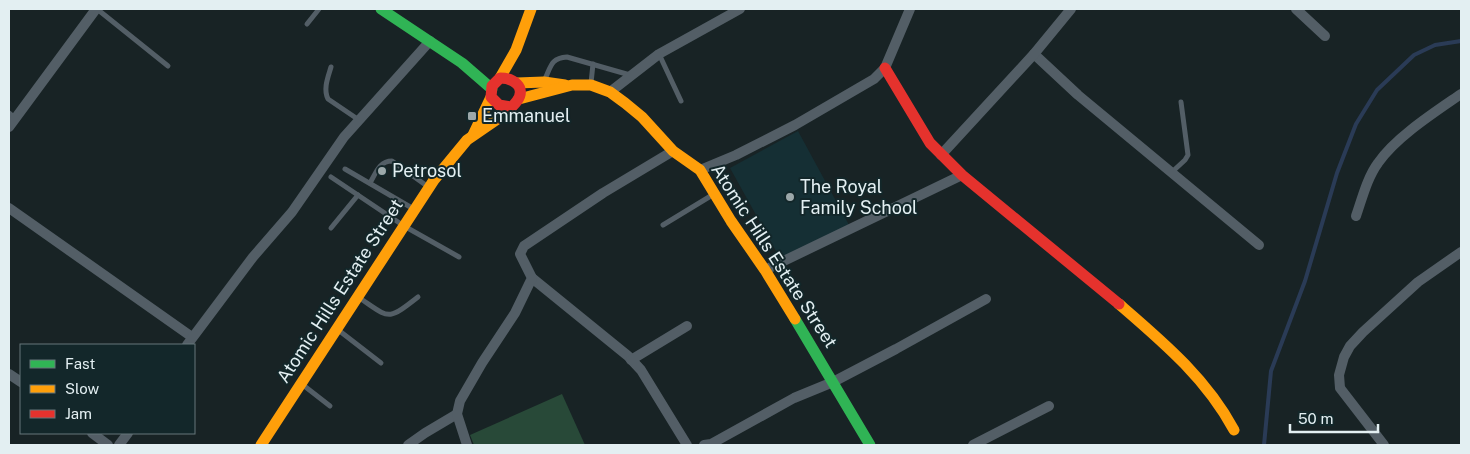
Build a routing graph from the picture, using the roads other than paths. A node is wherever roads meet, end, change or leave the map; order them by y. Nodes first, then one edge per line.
1 (96, 9) edge
2 (319, 9) edge
3 (381, 9) edge
4 (531, 9) edge
5 (740, 9) edge
6 (910, 9) edge
7 (1072, 9) edge
8 (1296, 9) edge
9 (307, 24) dead end
10 (1325, 36) dead end
11 (430, 42) junction
12 (659, 54) junction
13 (1034, 54) junction
14 (592, 64) junction
15 (168, 66) dead end
16 (331, 67) dead end
17 (885, 68) junction
18 (631, 75) junction
19 (544, 82) junction
20 (502, 84) junction
21 (591, 85) junction
22 (572, 86) junction
23 (610, 92) junction
24 (1461, 94) edge
25 (681, 101) dead end
26 (1181, 102) dead end
27 (515, 103) junction
28 (11, 120) edge
29 (359, 120) junction
30 (473, 136) junction
31 (673, 151) junction
32 (941, 155) junction
33 (345, 169) dead end
34 (700, 170) junction
35 (1172, 172) junction
36 (962, 175) junction
37 (331, 177) dead end
38 (370, 183) junction
39 (430, 188) junction
40 (715, 194) junction
41 (358, 195) junction
42 (9, 208) edge
43 (414, 209) junction
44 (1356, 216) dead end
45 (663, 225) dead end
46 (404, 226) junction
47 (331, 228) dead end
48 (1259, 245) dead end
49 (1461, 252) edge
50 (460, 257) dead end
51 (765, 270) junction
52 (532, 278) junction
53 (357, 297) junction
54 (418, 297) dead end
55 (986, 299) dead end
56 (687, 326) dead end
57 (337, 329) junction
58 (189, 341) edge
59 (631, 360) junction
60 (381, 363) dead end
61 (9, 374) edge
62 (20, 381) edge
63 (833, 382) junction
64 (301, 383) junction
65 (330, 406) dead end
66 (1049, 406) dead end
67 (457, 414) junction
68 (1234, 430) dead end
69 (93, 434) edge
70 (127, 434) edge
71 (108, 445) edge
72 (119, 445) edge
73 (261, 445) edge
74 (408, 445) edge
75 (466, 445) edge
76 (687, 445) edge
77 (704, 445) edge
78 (870, 445) edge
79 (973, 445) edge
80 (1384, 445) edge

1 - 15 lane
1 - 28 street
2 - 9 lane
3 - 11 street
4 - 20 street
5 - 12 street
6 - 17 street
7 - 13 street
8 - 10 street
11 - 20 street
11 - 29 street
12 - 18 street
12 - 25 lane
13 - 32 street
13 - 35 street
14 - 18 lane
14 - 19 lane
14 - 21 lane
16 - 29 lane
17 - 32 street
17 - 34 street
18 - 23 street
19 - 20 street, Atomic Hills Estate Street
19 - 22 street, Atomic Hills Estate Street
20 - 27 street
20 - 27 street
20 - 30 street, Atomic Hills Estate Street
21 - 22 street, Atomic Hills Estate Street
21 - 23 street, Atomic Hills Estate Street
22 - 27 street, Atomic Hills Estate Street
23 - 31 street, Atomic Hills Estate Street
24 - 44 street
26 - 35 lane
27 - 30 street, Atomic Hills Estate Street
29 - 58 street
30 - 39 street, Atomic Hills Estate Street
31 - 34 street, Atomic Hills Estate Street
31 - 52 street
32 - 36 street
33 - 38 lane
34 - 40 street, Atomic Hills Estate Street
35 - 48 street
36 - 51 street
36 - 68 street
37 - 41 lane
38 - 39 lane
38 - 43 lane
39 - 43 street, Atomic Hills Estate Street
40 - 45 lane
40 - 51 street, Atomic Hills Estate Street
41 - 46 lane
41 - 47 lane
42 - 58 street
43 - 46 street, Atomic Hills Estate Street
46 - 50 lane
46 - 53 street, Atomic Hills Estate Street
49 - 80 street
51 - 63 street, Atomic Hills Estate Street
52 - 59 street
52 - 67 street
53 - 54 lane
53 - 57 street, Atomic Hills Estate Street
55 - 63 street
56 - 59 street
57 - 60 lane
57 - 64 street, Atomic Hills Estate Street
59 - 76 street
61 - 62 street
63 - 77 street
63 - 78 street, Atomic Hills Estate Street
64 - 65 lane
64 - 73 street, Atomic Hills Estate Street
66 - 79 street
67 - 74 street
67 - 75 street
69 - 71 street
70 - 72 street

